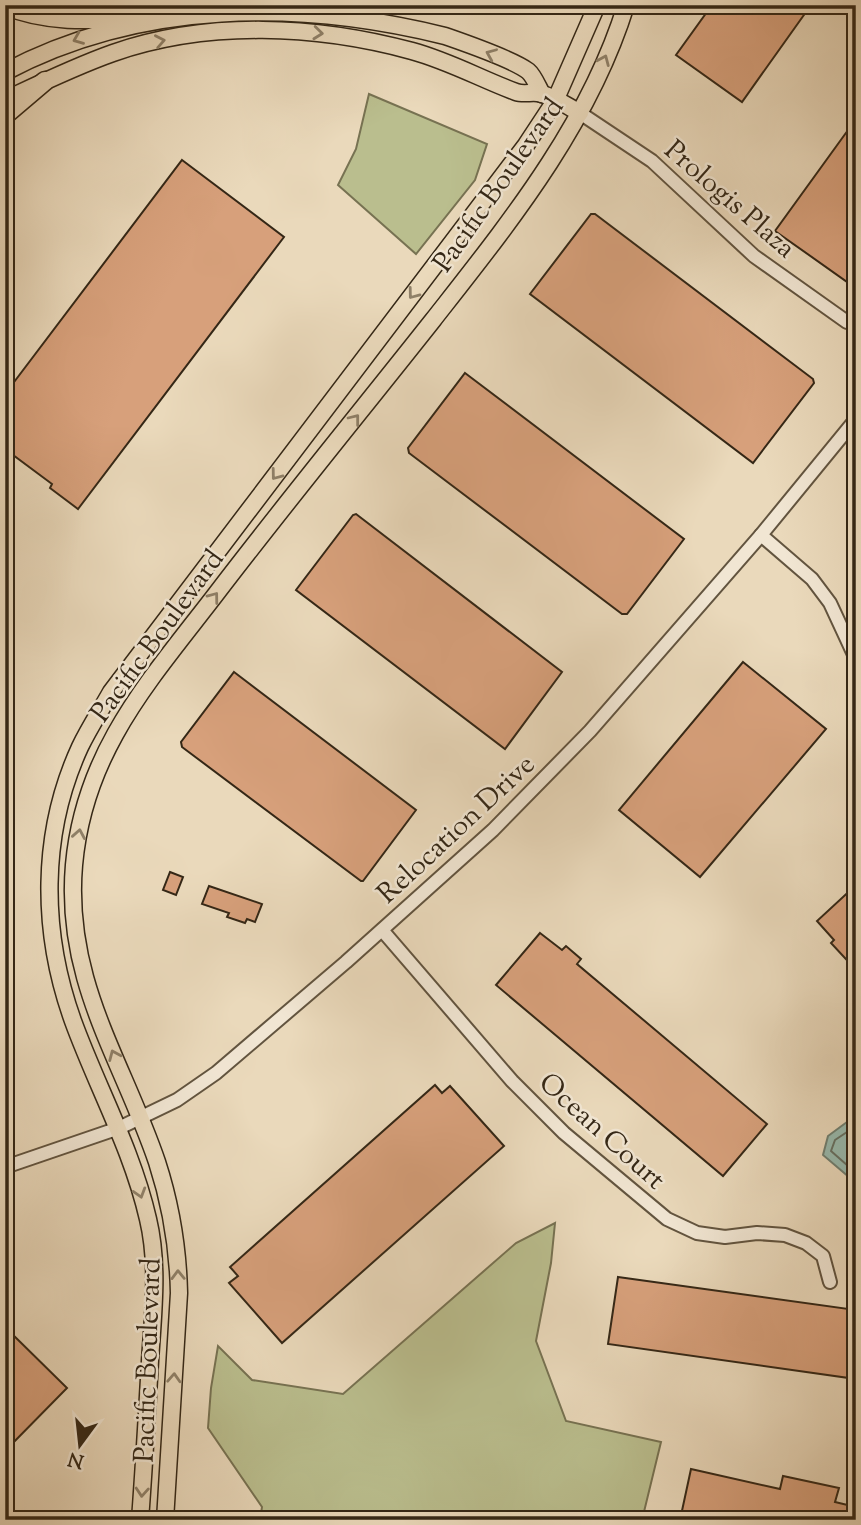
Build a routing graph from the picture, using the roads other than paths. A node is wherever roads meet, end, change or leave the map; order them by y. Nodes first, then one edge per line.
1 (5, 5) edge
2 (597, 5) edge
3 (626, 5) edge
4 (158, 16) junction
5 (5, 72) edge
6 (45, 81) junction
7 (549, 97) junction
8 (5, 100) edge
9 (580, 113) junction
10 (5, 115) edge
11 (847, 322) dead end
12 (856, 419) edge
13 (761, 535) junction
14 (856, 659) edge
15 (382, 930) junction
16 (140, 1118) junction
17 (119, 1128) junction
18 (5, 1167) edge
19 (830, 1282) dead end
20 (140, 1520) edge
21 (165, 1520) edge

1 - 4 highway
2 - 7 main road, Pacific Boulevard
9 -> 3 main road, Pacific Boulevard
4 -> 5 main road
7 -> 4 main road
6 -> 7 main road
6 - 8 main road
6 - 10 highway
7 - 9 main road
7 -> 17 main road, Pacific Boulevard
9 - 11 street, Prologis Plaza
16 -> 9 main road, Pacific Boulevard
12 - 13 street, Relocation Drive
13 - 14 street
13 - 15 street, Relocation Drive
15 - 16 street, Relocation Drive
15 - 19 street, Ocean Court
16 - 17 street, Relocation Drive
21 -> 16 main road, Pacific Boulevard
17 - 18 street, Relocation Drive
17 -> 20 main road, Pacific Boulevard

